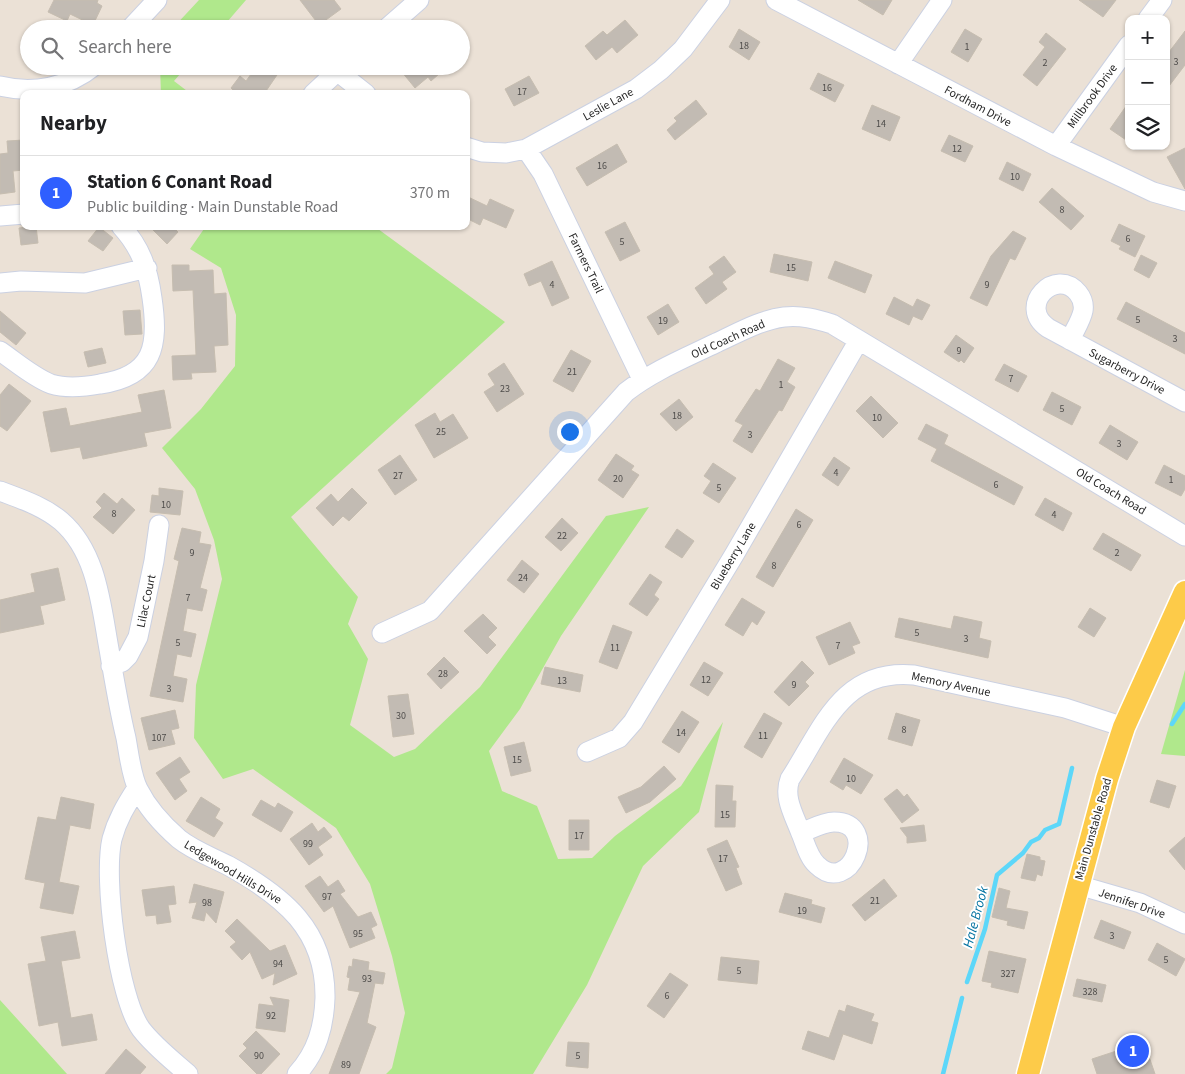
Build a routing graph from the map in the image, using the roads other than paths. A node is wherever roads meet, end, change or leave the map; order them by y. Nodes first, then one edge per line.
1 (157, 0) edge
2 (419, 0) edge
3 (720, 0) edge
4 (776, 0) edge
5 (942, 0) edge
6 (1162, 0) edge
7 (1151, 15) edge
8 (138, 20) edge
9 (396, 20) edge
10 (1125, 51) edge
11 (898, 64) junction
12 (81, 75) edge
13 (334, 75) edge
14 (346, 75) edge
15 (0, 86) edge
16 (23, 90) edge
17 (23, 90) edge
18 (317, 90) edge
19 (362, 90) edge
20 (1056, 146) junction
21 (470, 148) edge
22 (526, 149) junction
23 (1185, 201) edge
24 (20, 214) edge
25 (0, 216) edge
26 (124, 230) edge
27 (147, 268) junction
28 (0, 284) edge
29 (859, 340) junction
30 (1070, 340) dead end
31 (0, 351) edge
32 (642, 379) junction
33 (1185, 402) edge
34 (0, 491) edge
35 (159, 525) dead end
36 (1185, 536) edge
37 (1185, 592) edge
38 (382, 633) dead end
39 (112, 666) junction
40 (1124, 727) junction
41 (587, 752) dead end
42 (137, 788) junction
43 (801, 833) dead end
44 (1078, 885) junction
45 (1185, 924) edge
46 (188, 1074) edge
47 (297, 1074) edge
48 (1028, 1074) edge

1 - 8 street
2 - 9 street
3 - 22 street, Leslie Lane
4 - 11 street, Fordham Drive
5 - 11 street
6 - 7 street
10 - 20 street, Millbrook Drive
11 - 20 street, Fordham Drive
12 - 16 street
13 - 18 street
14 - 19 street
15 - 17 street
20 - 23 street, Fordham Drive
21 - 22 street, Leslie Lane
22 - 32 street, Farmers Trail
24 - 25 street
26 - 27 street
27 - 28 street
27 - 31 street
29 - 32 street, Old Coach Road
29 - 36 street, Old Coach Road
29 - 41 street, Blueberry Lane
30 - 33 street, Sugarberry Drive
32 - 38 street, Old Coach Road
34 - 39 street, Ledgewood Hills Drive
35 - 39 street, Lilac Court
37 - 40 main road, Main Dunstable Road
39 - 42 street, Ledgewood Hills Drive
40 - 43 street, Memory Avenue
40 - 44 main road, Main Dunstable Road
42 - 46 street
42 - 47 street, Ledgewood Hills Drive
44 - 45 street, Jennifer Drive
44 - 48 main road, Main Dunstable Road

